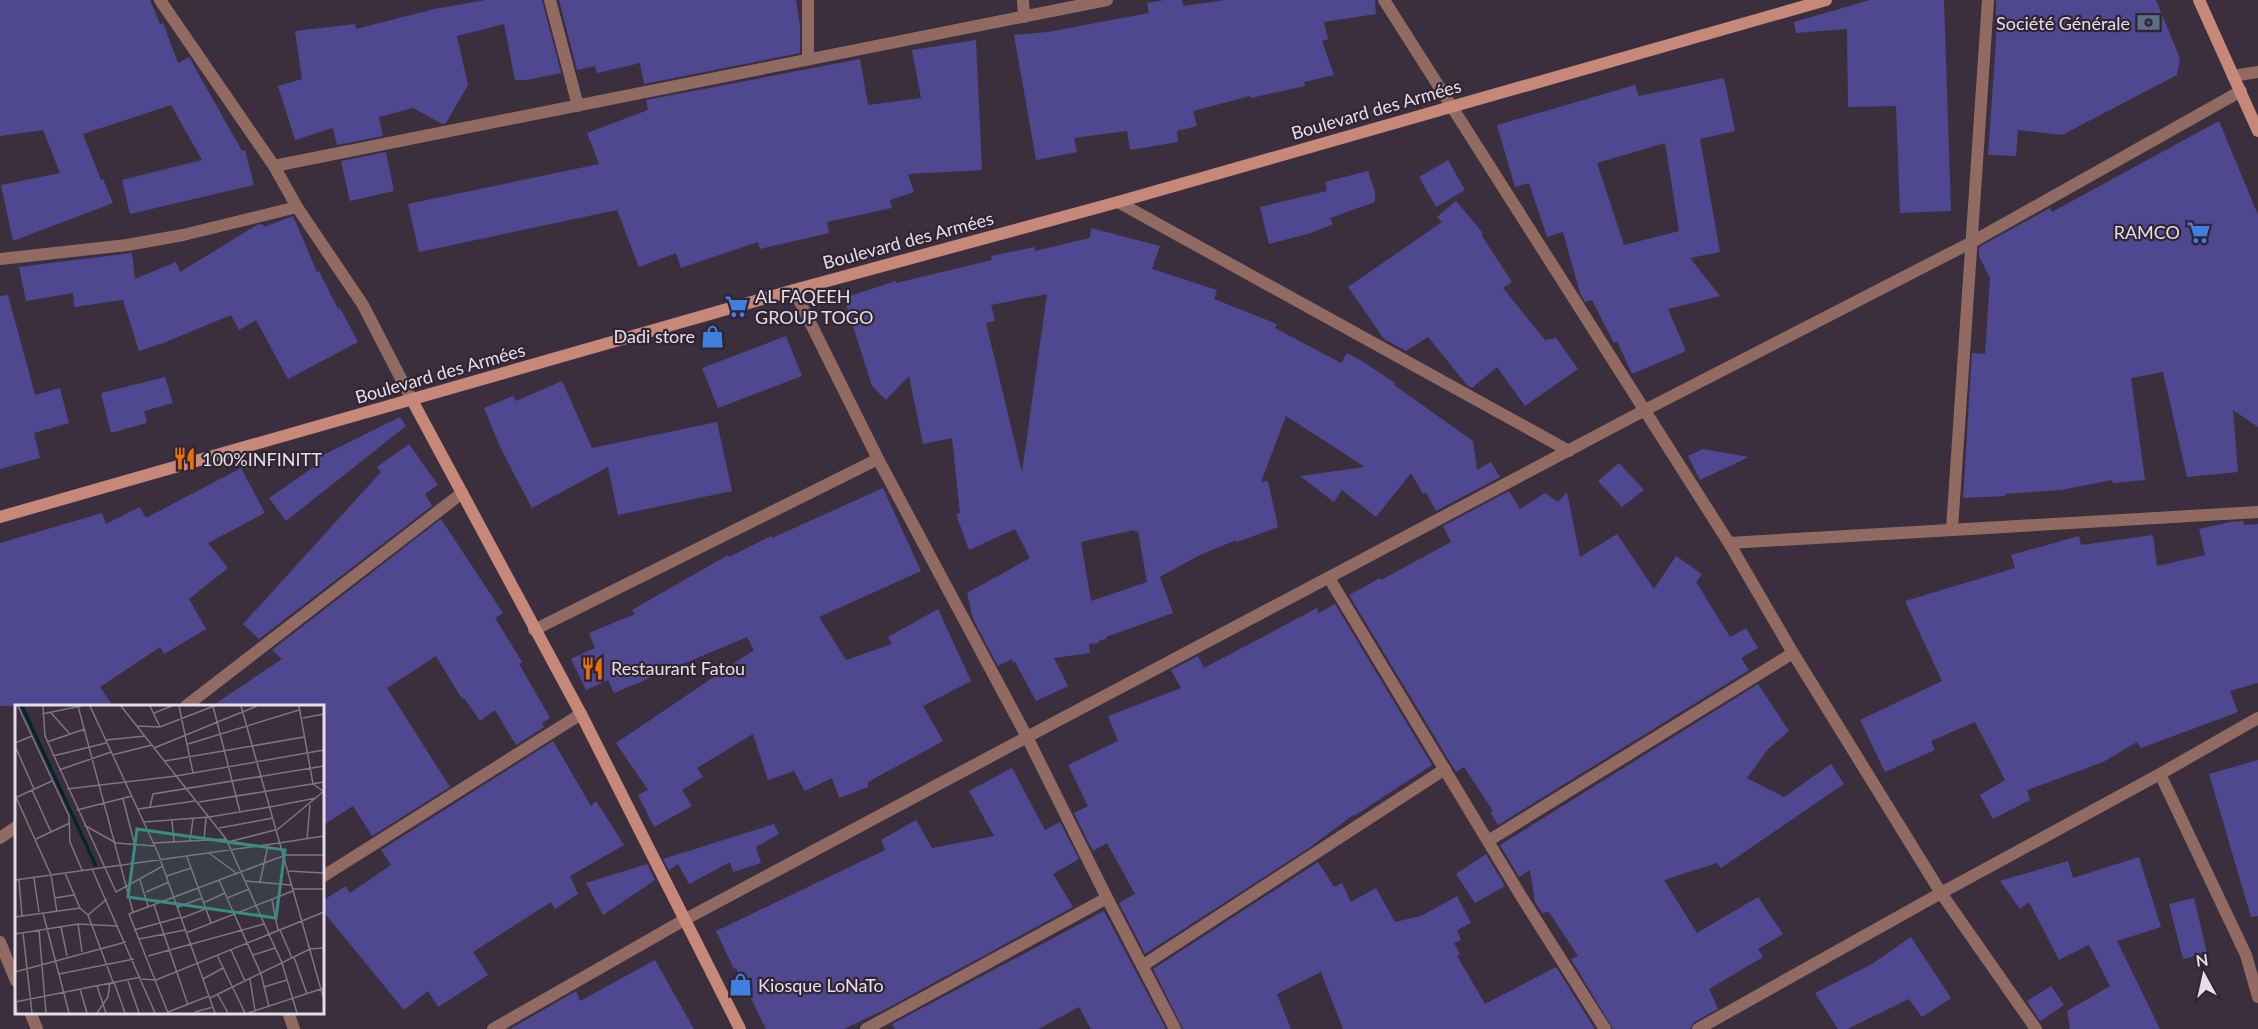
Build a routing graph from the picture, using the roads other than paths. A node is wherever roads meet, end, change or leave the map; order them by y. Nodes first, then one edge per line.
1 (160, 0) edge
2 (550, 0) edge
3 (808, 0) edge
4 (1023, 0) edge
5 (1107, 0) edge
6 (1384, 0) edge
7 (1826, 0) edge
8 (1988, 0) edge
9 (2199, 0) edge
10 (1023, 17) junction
11 (808, 59) junction
12 (2258, 72) edge
13 (2233, 76) junction
14 (2241, 91) junction
15 (578, 106) junction
16 (1453, 106) junction
17 (2258, 131) edge
18 (274, 166) junction
19 (1118, 202) junction
20 (297, 207) junction
21 (1972, 242) junction
22 (0, 259) edge
23 (794, 290) junction
24 (412, 400) junction
25 (1645, 411) junction
26 (1569, 451) junction
27 (878, 459) junction
28 (462, 493) junction
29 (2258, 512) edge
30 (0, 517) edge
31 (1952, 530) junction
32 (1729, 543) junction
33 (1329, 578) junction
34 (534, 630) junction
35 (1793, 653) junction
36 (187, 705) edge
37 (581, 714) junction
38 (2258, 718) edge
39 (1027, 737) junction
40 (1444, 769) junction
41 (2160, 774) junction
42 (15, 828) edge
43 (0, 838) edge
44 (1488, 842) junction
45 (324, 876) edge
46 (1941, 893) junction
47 (1107, 898) junction
48 (684, 920) junction
49 (0, 942) edge
50 (1142, 966) junction
51 (15, 979) edge
52 (2258, 997) edge
53 (31, 1014) edge
54 (289, 1014) edge
55 (37, 1029) edge
56 (294, 1029) edge
57 (493, 1029) edge
58 (740, 1029) edge
59 (866, 1029) edge
60 (1175, 1029) edge
61 (1605, 1029) edge
62 (1698, 1029) edge
63 (2036, 1029) edge

1 - 18 street
2 - 15 street
3 - 11 street
4 - 10 street
5 - 10 street
6 - 16 street
7 - 16 main road, Boulevard des Armées
8 - 21 street
9 - 13 main road
10 - 11 street
11 - 15 street
12 - 13 street
13 - 14 main road
14 - 17 main road
14 - 21 street
15 - 18 street
16 - 19 main road, Boulevard des Armées
16 - 25 street
18 - 20 street
19 - 23 main road, Boulevard des Armées
19 - 26 street
20 - 22 street
20 - 24 street
21 - 25 street
21 - 31 street
23 - 24 main road, Boulevard des Armées
23 - 27 street
24 - 28 main road
24 - 30 main road, Boulevard des Armées
25 - 26 street
25 - 32 street
26 - 33 street
27 - 34 street
27 - 39 street
28 - 34 main road
28 - 36 street
29 - 31 street
31 - 32 street
32 - 35 street
33 - 39 street
33 - 40 street
34 - 37 main road
35 - 44 street
35 - 46 street
37 - 45 street
37 - 48 main road
38 - 41 street
39 - 47 street
39 - 48 street
40 - 44 street
40 - 50 street
41 - 46 street
41 - 52 street
42 - 43 street
44 - 61 street
46 - 62 street
46 - 63 street
47 - 50 street
47 - 59 street
48 - 57 street
48 - 58 main road
49 - 51 street
50 - 60 street
53 - 55 street
54 - 56 street

